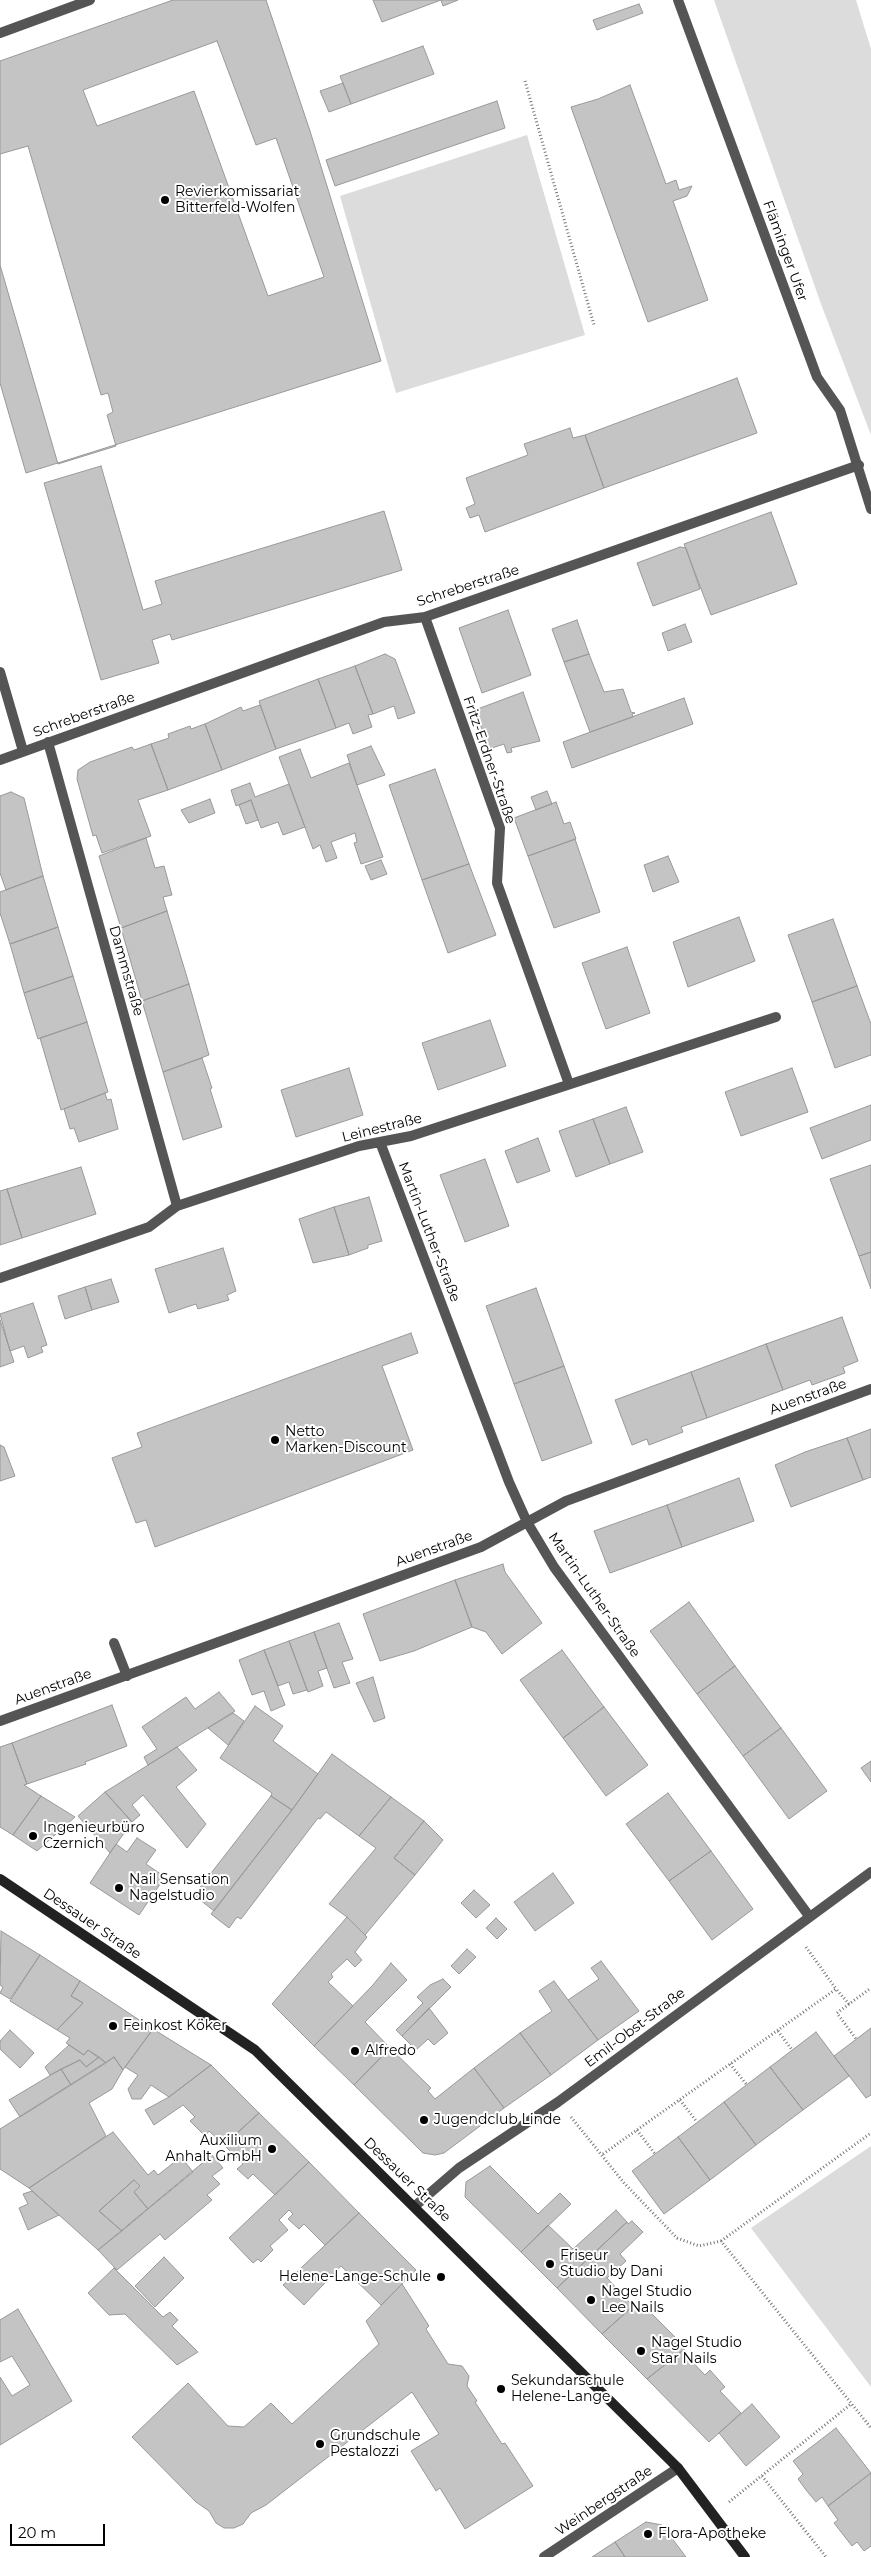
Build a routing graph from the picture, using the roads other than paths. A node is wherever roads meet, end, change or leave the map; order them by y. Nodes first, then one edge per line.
1 (90, 0) edge
2 (678, 0) edge
3 (0, 32) edge
4 (859, 465) junction
5 (871, 509) edge
6 (425, 617) junction
7 (0, 672) edge
8 (48, 742) junction
9 (23, 751) junction
10 (0, 760) edge
11 (776, 1017) dead end
12 (569, 1084) junction
13 (380, 1142) junction
14 (177, 1206) junction
15 (0, 1278) edge
16 (871, 1388) edge
17 (527, 1522) junction
18 (114, 1643) dead end
19 (127, 1676) junction
20 (0, 1721) edge
21 (871, 1872) edge
22 (0, 1879) edge
23 (809, 1916) junction
24 (415, 2206) junction
25 (678, 2468) junction
26 (544, 2557) edge
27 (746, 2557) edge

1 - 3 street
2 - 4 street, Fläminger Ufer
4 - 5 street, Fläminger Ufer
4 - 6 street, Schreberstraße
6 - 8 street, Schreberstraße
6 - 12 street, Fritz-Erdner-Straße
7 - 9 street
8 - 9 street, Schreberstraße
8 - 14 street, Dammstraße
9 - 10 street, Schreberstraße
11 - 12 street, Leinestraße
12 - 13 street, Leinestraße
13 - 14 street, Leinestraße
13 - 17 street, Martin-Luther-Straße
14 - 15 street, Leinestraße
16 - 17 street, Auenstraße
17 - 19 street, Auenstraße
17 - 23 street, Martin-Luther-Straße
18 - 19 street
19 - 20 street, Auenstraße
21 - 23 street, Emil-Obst-Straße
22 - 24 street, Dessauer Straße
23 - 24 street, Emil-Obst-Straße
24 - 25 street, Dessauer Straße
25 - 26 street, Weinbergstraße
25 - 27 street, Dessauer Straße

